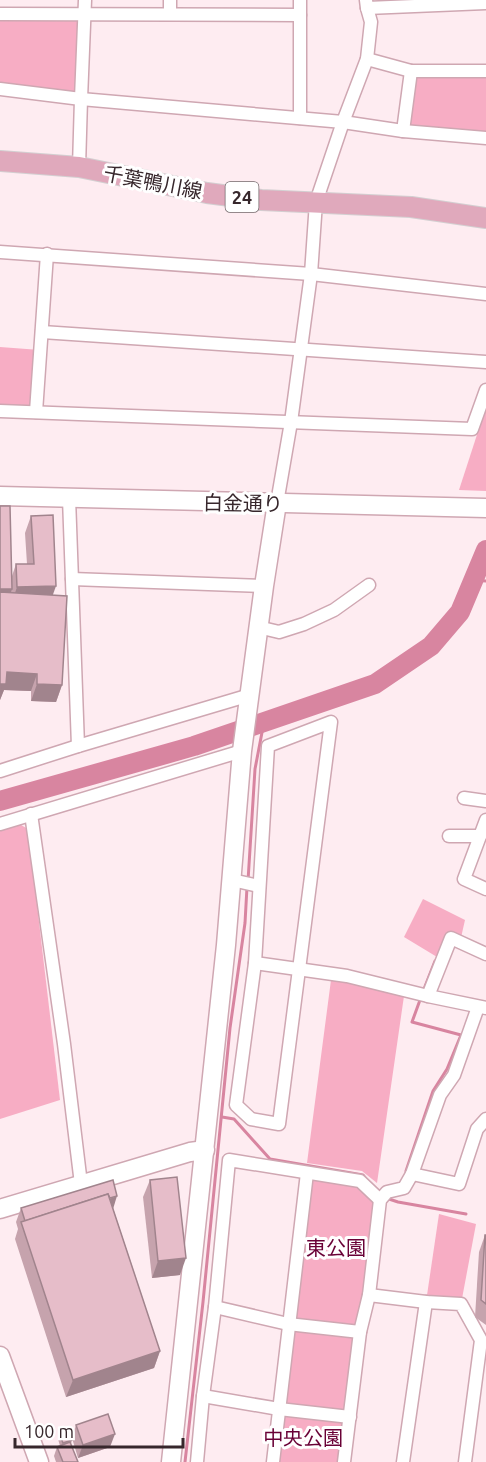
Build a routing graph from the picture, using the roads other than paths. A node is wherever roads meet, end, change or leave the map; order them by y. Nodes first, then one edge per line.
1 (85, 0) edge
2 (170, 0) edge
3 (300, 0) edge
4 (486, 3) edge
5 (366, 4) edge
6 (85, 13) junction
7 (0, 14) edge
8 (170, 14) junction
9 (300, 15) junction
10 (367, 59) junction
11 (411, 71) junction
12 (486, 71) edge
13 (0, 89) edge
14 (81, 99) junction
15 (300, 118) junction
16 (343, 123) junction
17 (403, 130) junction
18 (486, 138) edge
19 (0, 161) edge
20 (79, 167) junction
21 (316, 202) junction
22 (486, 218) edge
23 (0, 252) edge
24 (47, 254) junction
25 (311, 274) junction
26 (486, 294) edge
27 (42, 332) junction
28 (301, 349) junction
29 (486, 362) edge
30 (486, 390) edge
31 (0, 411) edge
32 (36, 412) junction
33 (291, 423) junction
34 (0, 496) edge
35 (69, 498) junction
36 (278, 503) junction
37 (486, 508) edge
38 (72, 579) junction
39 (369, 585) dead end
40 (264, 586) junction
41 (258, 627) junction
42 (250, 695) junction
43 (78, 746) junction
44 (242, 751) junction
45 (0, 771) edge
46 (464, 798) dead end
47 (486, 801) edge
48 (31, 814) junction
49 (486, 820) edge
50 (0, 824) edge
51 (449, 836) dead end
52 (480, 836) junction
53 (467, 872) junction
54 (232, 880) junction
55 (486, 880) edge
56 (259, 886) junction
57 (486, 889) edge
58 (486, 954) edge
59 (255, 963) junction
60 (300, 970) junction
61 (428, 996) junction
62 (482, 1007) edge
63 (486, 1119) edge
64 (205, 1150) junction
65 (307, 1173) junction
66 (412, 1174) junction
67 (81, 1185) junction
68 (380, 1200) junction
69 (0, 1209) edge
70 (369, 1295) junction
71 (426, 1302) junction
72 (215, 1307) junction
73 (288, 1324) junction
74 (360, 1332) junction
75 (0, 1356) edge
76 (203, 1396) junction
77 (279, 1409) junction
78 (350, 1417) junction
79 (39, 1462) edge
80 (171, 1462) edge
81 (197, 1462) edge
82 (273, 1462) edge
83 (344, 1462) edge
84 (403, 1462) edge
85 (465, 1462) edge

1 - 6 street
2 - 8 street
3 - 9 street
4 - 5 street
5 - 10 street
6 - 7 street
6 - 8 street
6 - 14 street
8 - 9 street
9 - 15 street
10 - 11 street
10 - 16 street
11 - 12 street
11 - 17 street
13 - 14 street
14 - 15 street
14 - 20 street
15 - 16 street
16 - 17 street
16 - 21 street
17 - 18 street
19 - 20 main road, 千葉鴨川線 / 24
20 - 21 main road, 千葉鴨川線 / 24
21 - 22 main road, 千葉鴨川線 / 24
21 - 25 street
23 - 24 street
24 - 25 street
24 - 27 street
25 - 26 street
25 - 28 street
27 - 28 street
27 - 32 street
28 - 29 street
28 - 33 street
30 - 33 street
31 - 32 street
32 - 33 street
33 - 36 street
34 - 35 street, 白金通り
35 - 36 street, 白金通り
35 - 38 street
36 - 37 street, 白金通り
36 - 40 street
38 - 40 street
38 - 43 street
39 - 41 street
40 - 41 street
41 - 42 street
42 - 43 street
42 - 44 street
43 - 45 street
44 - 48 street
44 - 54 street
46 - 47 street
48 - 50 street
48 - 67 street
49 - 52 street
51 - 52 street
52 - 53 street
53 - 55 street
53 - 57 street
54 - 56 street
54 - 64 street
56 - 59 street
56 - 60 street
58 - 61 street
59 - 60 street
59 - 60 street
60 - 61 street
61 - 62 street
62 - 66 street
63 - 66 street
64 - 67 street
64 - 80 street
65 - 68 street
65 - 72 street
65 - 73 street
66 - 68 street
67 - 69 street
68 - 70 street
70 - 71 street
70 - 74 street
71 - 84 street
71 - 85 street
72 - 73 street
72 - 76 street
73 - 74 street
73 - 77 street
74 - 78 street
75 - 79 street
76 - 77 street
76 - 81 street
77 - 78 street
77 - 82 street
78 - 83 street

